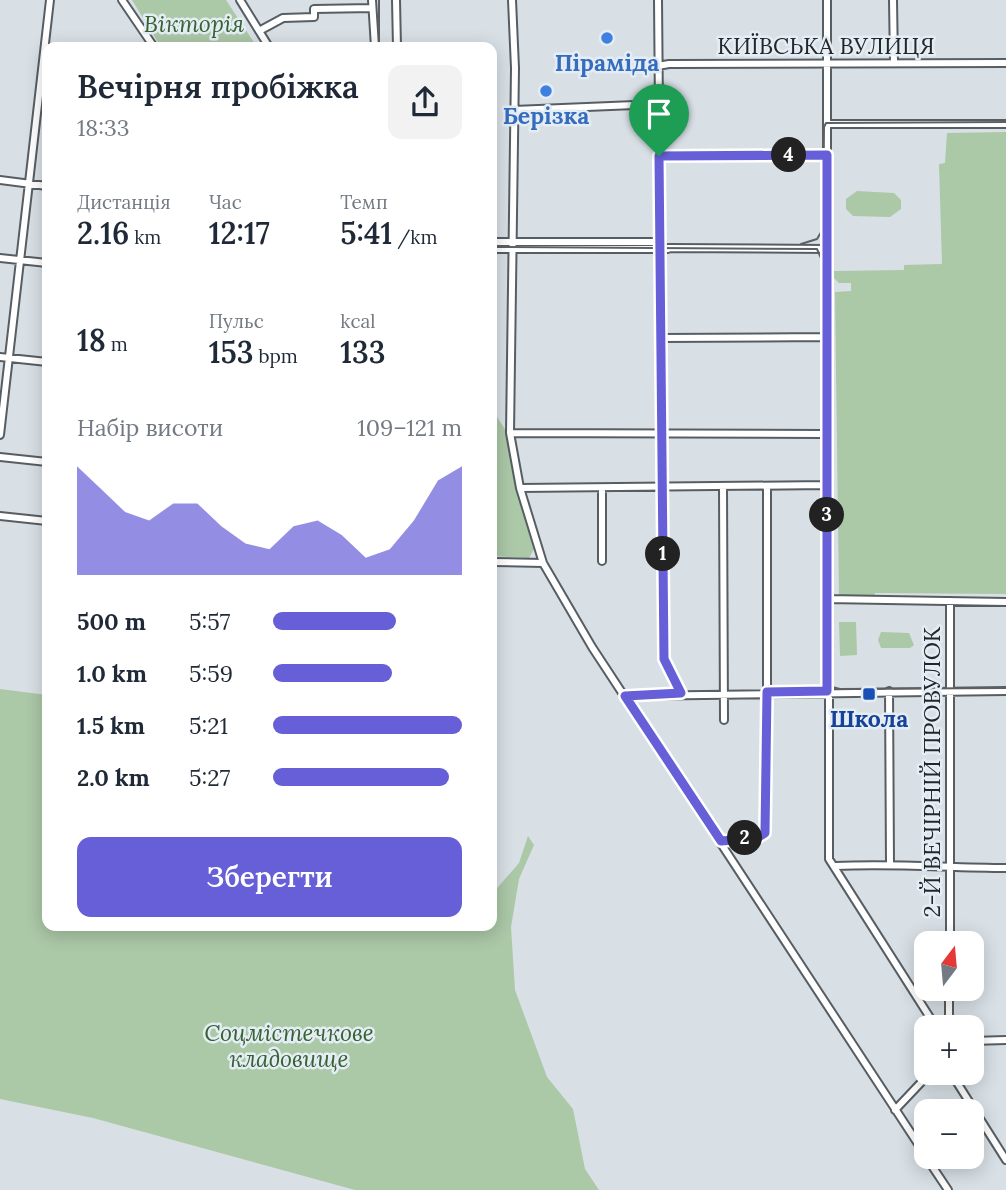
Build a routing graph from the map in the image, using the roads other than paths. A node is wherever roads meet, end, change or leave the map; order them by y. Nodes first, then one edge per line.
1 (50, 0) edge
2 (122, 0) edge
3 (240, 0) edge
4 (372, 0) edge
5 (396, 0) edge
6 (512, 0) edge
7 (658, 0) edge
8 (827, 0) edge
9 (894, 0) edge
10 (372, 8) junction
11 (259, 32) junction
12 (47, 42) edge
13 (151, 42) edge
14 (266, 42) edge
15 (374, 42) edge
16 (397, 42) edge
17 (827, 63) junction
18 (894, 63) junction
19 (1006, 63) edge
20 (646, 68) dead end
21 (658, 68) junction
22 (42, 95) edge
23 (659, 104) junction
24 (514, 110) junction
25 (828, 124) junction
26 (1006, 124) edge
27 (827, 155) junction
28 (659, 156) junction
29 (0, 180) edge
30 (30, 184) junction
31 (42, 185) edge
32 (497, 243) edge
33 (511, 245) junction
34 (663, 247) junction
35 (497, 248) edge
36 (827, 249) junction
37 (0, 258) edge
38 (21, 260) junction
39 (42, 262) edge
40 (827, 337) junction
41 (661, 338) junction
42 (0, 357) edge
43 (10, 358) junction
44 (42, 361) edge
45 (510, 433) junction
46 (661, 434) junction
47 (825, 434) junction
48 (0, 435) edge
49 (0, 457) edge
50 (42, 461) edge
51 (827, 485) junction
52 (723, 487) junction
53 (767, 487) junction
54 (520, 488) junction
55 (662, 488) junction
56 (601, 489) junction
57 (0, 516) edge
58 (42, 520) edge
59 (602, 561) dead end
60 (497, 562) edge
61 (543, 563) junction
62 (827, 600) junction
63 (950, 601) junction
64 (1006, 601) edge
65 (949, 690) junction
66 (889, 691) junction
67 (1006, 691) edge
68 (724, 692) junction
69 (767, 692) junction
70 (828, 692) junction
71 (681, 693) junction
72 (625, 696) junction
73 (724, 720) dead end
74 (721, 841) junction
75 (890, 863) junction
76 (836, 866) junction
77 (949, 868) junction
78 (1006, 868) edge
79 (950, 931) edge
80 (929, 1015) edge
81 (1006, 1040) edge
82 (984, 1041) edge
83 (919, 1085) edge
84 (959, 1085) edge
85 (895, 1110) junction
86 (914, 1139) edge
87 (1006, 1160) edge
88 (934, 1169) edge
89 (948, 1190) edge

1 - 12 street
2 - 13 street
3 - 11 street
4 - 10 street
5 - 16 street
6 - 24 street
7 - 21 street
8 - 17 street
9 - 18 street
10 - 11 street
10 - 15 street
11 - 14 street
17 - 18 street, КИЇВСЬКА ВУЛИЦЯ
17 - 21 street, КИЇВСЬКА ВУЛИЦЯ
17 - 25 street
18 - 19 street, КИЇВСЬКА ВУЛИЦЯ
20 - 21 street, КИЇВСЬКА ВУЛИЦЯ
21 - 23 street
22 - 30 street
23 - 24 street
23 - 28 street
24 - 33 street
25 - 26 street
25 - 27 street
27 - 28 street
27 - 36 street
28 - 34 street
29 - 30 street
30 - 31 street
30 - 38 street
32 - 33 street
33 - 34 street
33 - 35 street
33 - 45 street
34 - 36 street
34 - 41 street
36 - 40 street
37 - 38 street
38 - 39 street
38 - 43 street
40 - 41 street
40 - 47 street
41 - 46 street
42 - 43 street
43 - 44 street
43 - 48 street
45 - 46 street
45 - 54 street
46 - 47 street
46 - 55 street
47 - 51 street
49 - 50 street
51 - 53 street
51 - 62 street
52 - 53 street
52 - 55 street
52 - 68 street
53 - 69 street
54 - 56 street
54 - 61 street
55 - 56 street
55 - 71 street
56 - 59 street
57 - 58 street
60 - 61 street
61 - 72 street
62 - 63 street
62 - 70 street
63 - 64 street
63 - 65 street, 2-Й ВЕЧІРНІЙ ПРОВУЛОК
65 - 66 street
65 - 67 street
65 - 77 street, 2-Й ВЕЧІРНІЙ ПРОВУЛОК
66 - 70 street
66 - 75 street
68 - 69 street
68 - 71 street
68 - 73 street
69 - 70 street
69 - 74 street
70 - 76 street
71 - 72 street
72 - 74 street
74 - 85 street
75 - 76 street
75 - 77 street
76 - 80 street
77 - 78 street
77 - 79 street, 2-Й ВЕЧІРНІЙ ПРОВУЛОК
81 - 82 street
83 - 85 street
84 - 87 street
85 - 86 street
88 - 89 street

